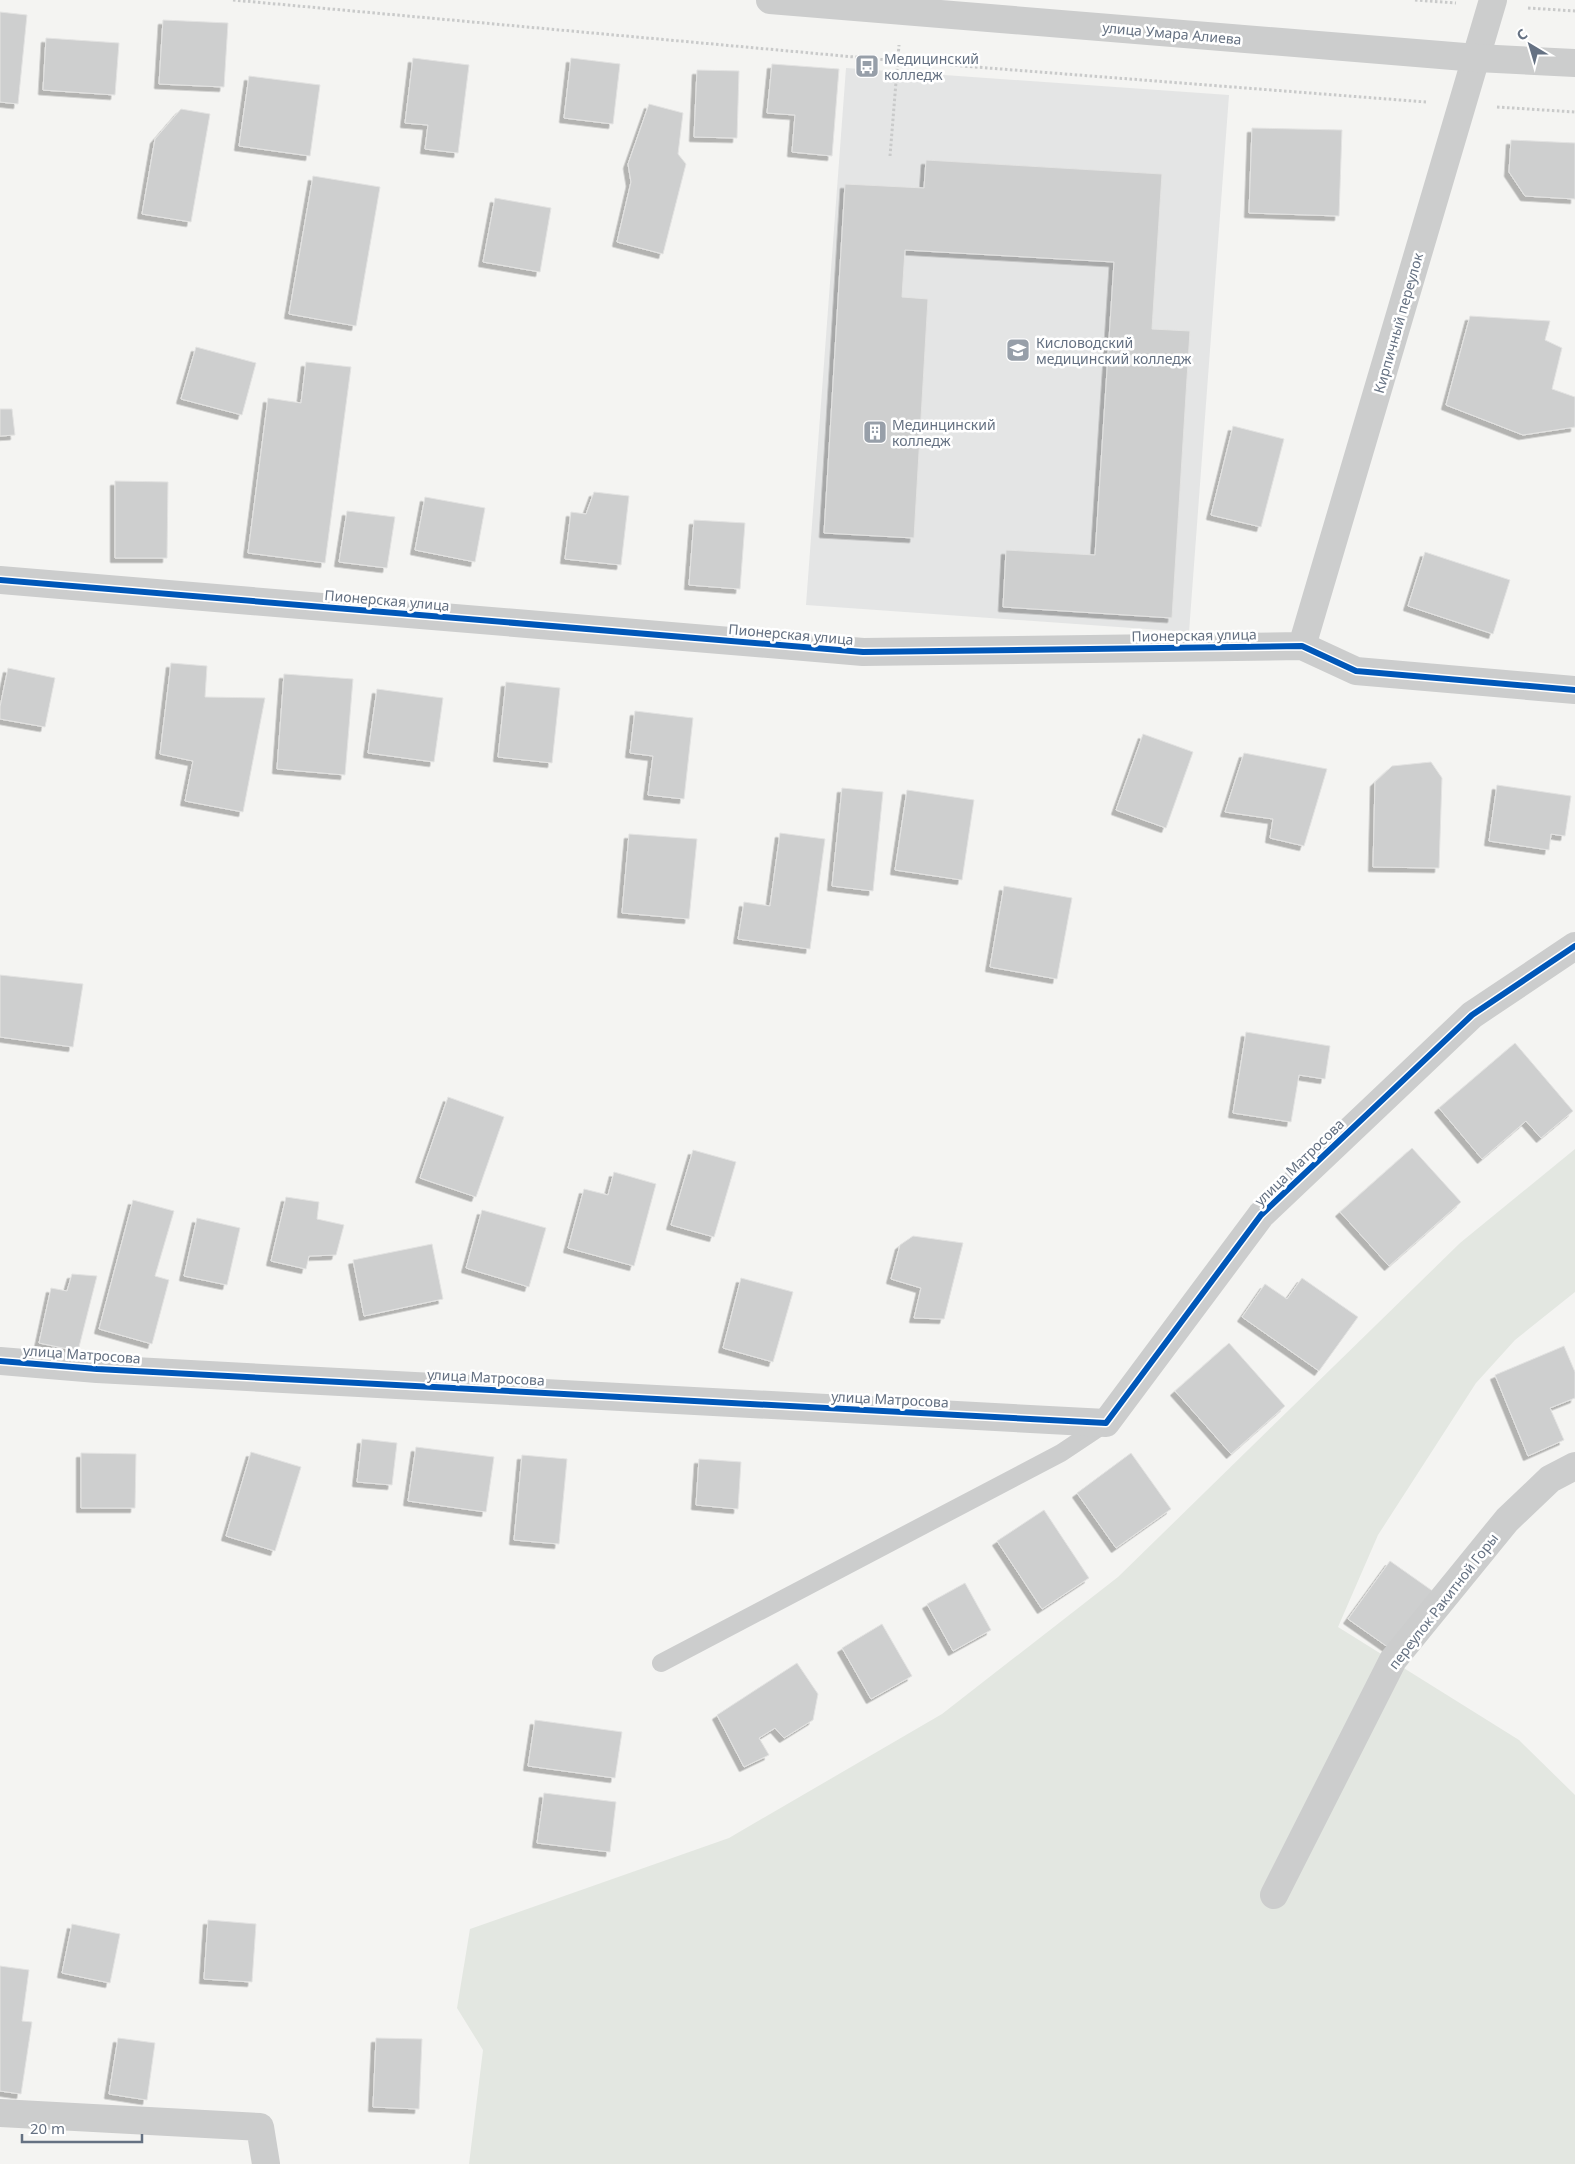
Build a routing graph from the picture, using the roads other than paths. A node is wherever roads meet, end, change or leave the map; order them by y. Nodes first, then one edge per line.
1 (770, 0) edge
2 (1493, 0) edge
3 (1477, 58) junction
4 (1575, 63) edge
5 (0, 580) edge
6 (1302, 646) junction
7 (1575, 690) edge
8 (1575, 946) edge
9 (0, 1361) edge
10 (1106, 1423) junction
11 (1575, 1466) edge
12 (661, 1663) dead end
13 (1274, 1895) dead end
14 (0, 2113) edge
15 (266, 2164) edge

1 - 3 street, улица Умара Алиева
2 - 3 street, Кирпичный переулок
3 - 4 street, улица Умара Алиева
3 - 6 street, Кирпичный переулок
5 - 6 street, Пионерская улица
6 - 7 street, Пионерская улица
8 - 10 street, улица Матросова
9 - 10 street, улица Матросова
10 - 12 lane
11 - 13 street, переулок Ракитной Горы
14 - 15 street

